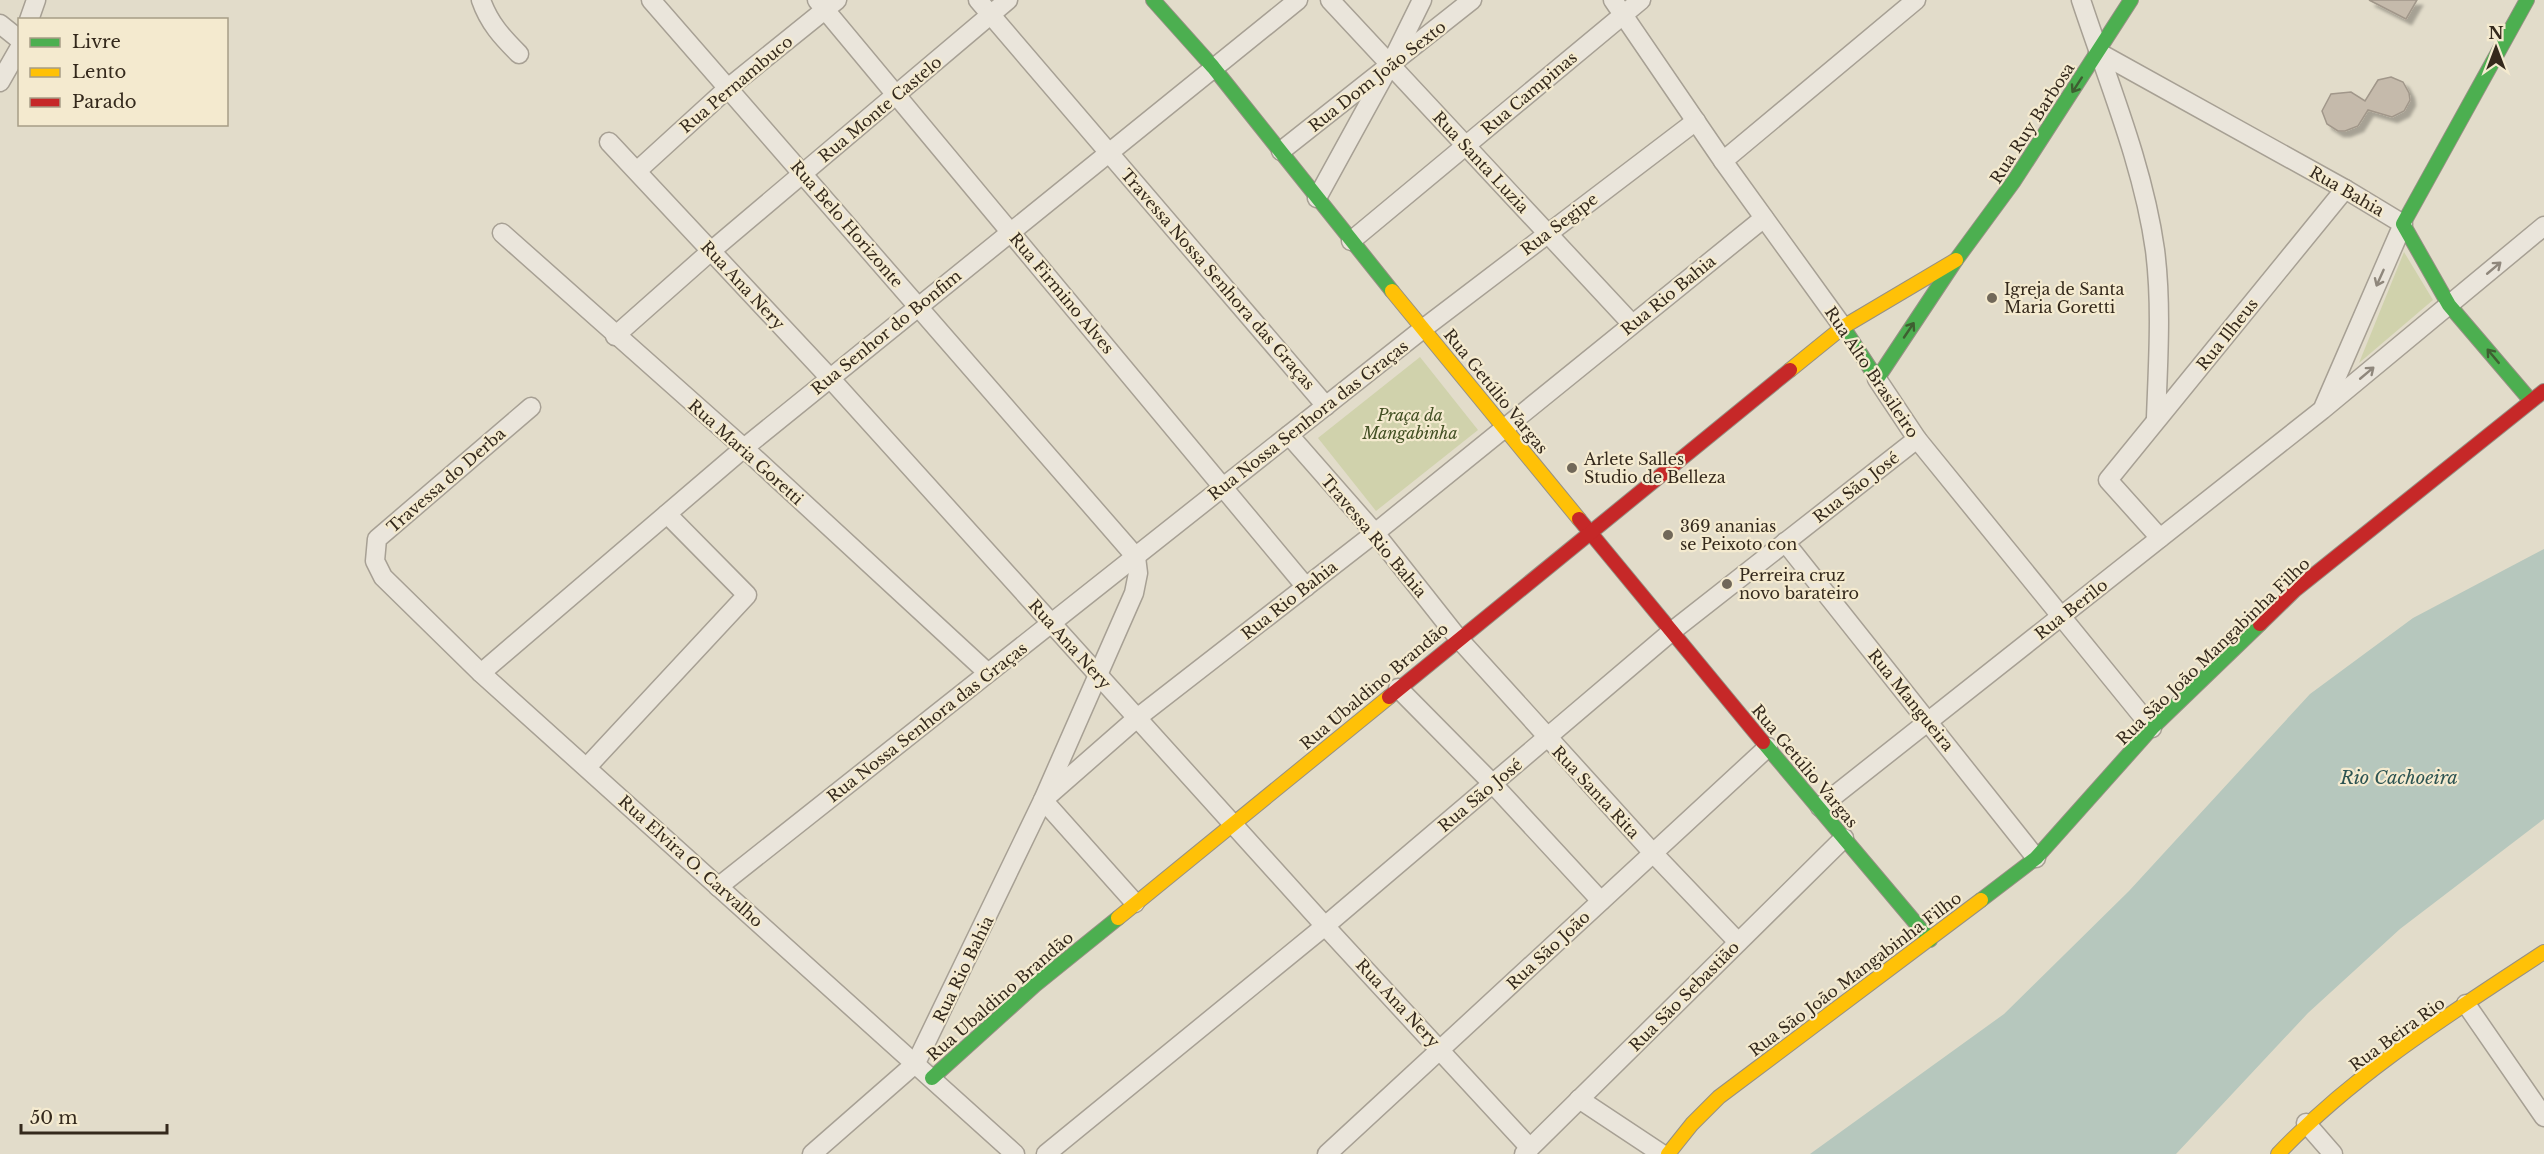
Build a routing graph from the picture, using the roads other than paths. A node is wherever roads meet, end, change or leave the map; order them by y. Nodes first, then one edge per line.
1 (36, 0) edge
2 (480, 0) edge
3 (651, 0) edge
4 (978, 0) edge
5 (1008, 0) edge
6 (1153, 0) edge
7 (1298, 0) edge
8 (1330, 0) edge
9 (1422, 0) edge
10 (1472, 0) edge
11 (1641, 0) edge
12 (1916, 0) edge
13 (2081, 0) edge
14 (2131, 0) edge
15 (2527, 0) edge
16 (827, 3) edge
17 (1619, 7) edge
18 (991, 14) junction
19 (30, 18) edge
20 (0, 24) edge
21 (18, 38) edge
22 (18, 50) edge
23 (2098, 52) junction
24 (519, 54) dead end
25 (1390, 64) junction
26 (1213, 67) junction
27 (0, 82) edge
28 (728, 88) junction
29 (897, 96) junction
30 (1696, 121) junction
31 (609, 142) dead end
32 (1466, 146) junction
33 (1281, 151) junction
34 (1109, 153) junction
35 (1724, 161) junction
36 (637, 171) junction
37 (802, 174) junction
38 (2345, 189) junction
39 (1317, 198) junction
40 (1764, 218) junction
41 (2403, 224) junction
42 (2544, 226) edge
43 (1010, 231) junction
44 (502, 233) dead end
45 (1547, 233) junction
46 (1351, 241) junction
47 (711, 251) junction
48 (1956, 260) junction
49 (2449, 305) junction
50 (919, 306) junction
51 (1632, 324) junction
52 (1843, 327) junction
53 (1424, 328) junction
54 (615, 336) junction
55 (829, 377) junction
56 (1877, 379) junction
57 (2544, 391) edge
58 (2531, 401) junction
59 (1326, 406) junction
60 (531, 407) dead end
61 (2322, 410) junction
62 (2156, 418) junction
63 (1504, 429) junction
64 (1289, 435) junction
65 (1917, 439) junction
66 (744, 448) junction
67 (1223, 488) junction
68 (667, 514) junction
69 (1589, 531) junction
70 (1374, 533) junction
71 (2160, 538) junction
72 (1785, 542) junction
73 (1136, 557) junction
74 (375, 561) joint
75 (1306, 587) junction
76 (2063, 615) junction
77 (1052, 623) junction
78 (1671, 632) junction
79 (1458, 638) junction
80 (481, 673) junction
81 (988, 673) junction
82 (1099, 676) junction
83 (1398, 688) junction
84 (1137, 718) junction
85 (1929, 721) junction
86 (2152, 728) junction
87 (1547, 738) junction
88 (1768, 747) junction
89 (587, 767) junction
90 (1492, 783) junction
91 (1043, 801) junction
92 (1820, 807) junction
93 (1233, 823) junction
94 (1844, 838) junction
95 (1653, 854) junction
96 (2037, 858) junction
97 (718, 887) junction
98 (1601, 901) junction
99 (1135, 903) junction
100 (1326, 926) junction
101 (1930, 940) junction
102 (1738, 942) junction
103 (2544, 952) edge
104 (2466, 1004) junction
105 (1441, 1049) junction
106 (916, 1063) junction
107 (933, 1078) junction
108 (1580, 1099) junction
109 (2544, 1117) edge
110 (2306, 1123) junction
111 (1527, 1151) edge
112 (812, 1154) edge
113 (1015, 1154) edge
114 (1046, 1154) edge
115 (1328, 1154) edge
116 (1662, 1154) edge
117 (1668, 1154) edge
118 (2278, 1154) edge
119 (2334, 1154) edge

1 - 19 street
2 - 24 street
3 - 28 street, Rua Belo Horizonte
4 - 18 street, Travessa Nossa Senhora das Graças
5 - 18 street, Rua Monte Castelo
6 - 26 street, Rua Getúlio Vargas
7 - 26 street, Rua Senhor do Bonfim
8 - 25 street, Rua Santa Luzia
9 - 25 street
10 - 25 street, Rua Dom João Sexto
11 - 17 street, Rua Campinas
12 - 35 street
13 - 23 street
14 - 23 street, Rua Ruy Barbosa
15 - 41 street
16 - 28 street, Rua Pernambuco
16 - 29 street, Rua Firmino Alves
17 - 30 street, Rua Alto Brasileiro
17 - 32 street, Rua Campinas
18 - 29 street, Rua Monte Castelo
18 - 34 street, Travessa Nossa Senhora das Graças
20 - 21 street
22 - 27 street
23 - 38 street, Rua Bahia
23 -> 48 street, Rua Ruy Barbosa
23 - 62 street
25 - 32 street, Rua Santa Luzia
25 - 33 street, Rua Dom João Sexto
25 - 39 street
26 - 33 street, Rua Getúlio Vargas
26 - 34 street, Rua Senhor do Bonfim
28 - 36 street, Rua Pernambuco
28 - 37 street, Rua Belo Horizonte
29 - 37 street, Rua Monte Castelo
29 - 43 street, Rua Firmino Alves
30 - 35 street, Rua Alto Brasileiro
30 - 45 street, Rua Segipe
31 - 36 street, Rua Ana Nery
32 - 45 street, Rua Santa Luzia
32 - 46 street, Rua Campinas
33 - 39 street, Rua Getúlio Vargas
34 - 43 street, Rua Senhor do Bonfim
34 - 59 street, Travessa Nossa Senhora das Graças
35 - 40 street, Rua Alto Brasileiro
36 - 47 street, Rua Ana Nery
37 - 47 street, Rua Monte Castelo
37 - 50 street, Rua Belo Horizonte
38 - 41 street, Rua Bahia
38 - 62 street, Rua Ilheus
39 - 46 street, Rua Getúlio Vargas
40 - 51 street, Rua Rio Bahia
40 - 52 street, Rua Alto Brasileiro
41 - 49 street, Rua Bahia
41 -> 61 street, Rua Berilo
49 -> 42 street, Rua Berilo
43 - 50 street, Rua Senhor do Bonfim
43 - 67 street, Rua Firmino Alves
44 - 54 street, Rua Maria Goretti
45 - 51 street, Rua Santa Luzia
45 - 53 street, Rua Segipe
46 - 53 street, Rua Getúlio Vargas
47 - 54 street, Rua Monte Castelo
47 - 55 street, Rua Ana Nery
48 - 52 street, Rua Ruy Barbosa
56 -> 48 street, Rua Ruy Barbosa
58 -> 49 street, Rua Bahia
61 -> 49 street, Rua Berilo
50 - 55 street, Rua Senhor do Bonfim
50 - 73 street, Rua Belo Horizonte
51 - 63 street, Rua Rio Bahia
52 - 56 street, Rua Alto Brasileiro
52 - 69 street, Rua Ubaldino Brandão
53 - 59 street, Rua Nossa Senhora das Graças
53 - 63 street, Rua Getúlio Vargas
54 - 66 street, Rua Maria Goretti
55 - 66 street, Rua Senhor do Bonfim
55 - 77 street, Rua Ana Nery
56 - 65 street, Rua Alto Brasileiro
57 - 58 street, Rua São João Mangabinha Filho
58 - 86 street, Rua São João Mangabinha Filho
59 - 64 street, Rua Nossa Senhora das Graças
60 - 74 street, Travessa do Derba
61 - 71 street, Rua Berilo
62 - 71 street, Rua Ilheus
63 - 69 street, Rua Getúlio Vargas
63 - 70 street, Rua Rio Bahia
64 - 67 street, Rua Nossa Senhora das Graças
64 - 70 street, Travessa Rio Bahia
65 - 72 street, Rua São José
65 - 76 street, Rua Alto Brasileiro
66 - 68 street, Rua Senhor do Bonfim
66 - 81 street, Rua Maria Goretti
67 - 73 street, Rua Nossa Senhora das Graças
67 - 75 street, Rua Firmino Alves
68 - 80 street, Rua Senhor do Bonfim
68 - 89 street
69 - 78 street, Rua Getúlio Vargas
69 - 79 street, Rua Ubaldino Brandão
70 - 75 street, Rua Rio Bahia
70 - 79 street, Travessa Rio Bahia
71 - 76 street, Rua Berilo
72 - 78 street, Rua São José
72 - 85 street, Rua Mangueira
73 - 77 street, Rua Nossa Senhora das Graças
73 - 82 street
74 - 80 street, Rua Elvira O. Carvalho
75 - 84 street, Rua Rio Bahia
76 - 85 street, Rua Berilo
76 - 86 street, Rua Alto Brasileiro
77 - 81 street, Rua Nossa Senhora das Graças
77 - 82 street, Rua Ana Nery
78 - 87 street, Rua São José
78 - 88 street, Rua Getúlio Vargas
79 - 83 street, Rua Ubaldino Brandão
79 - 87 street, Rua Santa Rita
80 - 89 street, Rua Elvira O. Carvalho
81 - 97 street, Rua Nossa Senhora das Graças
82 - 84 street, Rua Ana Nery
82 - 91 street
83 - 90 street
83 - 93 street, Rua Ubaldino Brandão
84 - 91 street, Rua Rio Bahia
84 - 93 street, Rua Ana Nery
85 - 92 street, Rua Berilo
85 - 96 street, Rua Mangueira
86 - 96 street, Rua São João Mangabinha Filho
87 - 90 street, Rua São José
87 - 95 street, Rua Santa Rita
88 - 92 street, Rua Getúlio Vargas
88 - 95 street, Rua São João
89 - 97 street, Rua Elvira O. Carvalho
90 - 98 street
90 - 100 street, Rua São José
91 - 99 street
91 - 106 street, Rua Rio Bahia
92 - 94 street, Rua Getúlio Vargas
93 - 99 street, Rua Ubaldino Brandão
93 - 100 street, Rua Ana Nery
94 - 101 street, Rua Getúlio Vargas
94 - 102 street, Rua São Sebastião
95 - 98 street, Rua São João
95 - 102 street, Rua Santa Rita
96 - 101 street, Rua São João Mangabinha Filho
97 - 106 street, Rua Elvira O. Carvalho
98 - 105 street, Rua São João
99 - 107 street, Rua Ubaldino Brandão
100 - 105 street, Rua Ana Nery
100 - 114 street, Rua São José
101 - 117 street, Rua São João Mangabinha Filho
102 - 108 street, Rua São Sebastião
103 - 104 street, Rua Beira Rio
104 - 109 street
104 - 110 street, Rua Beira Rio
105 - 111 street, Rua Ana Nery
105 - 115 street, Rua São João
106 - 107 street, Rua Elvira O. Carvalho
106 - 112 street
107 - 113 street, Rua Elvira O. Carvalho
108 - 111 street, Rua São Sebastião
108 - 116 street
110 - 118 street, Rua Beira Rio
110 - 119 street

